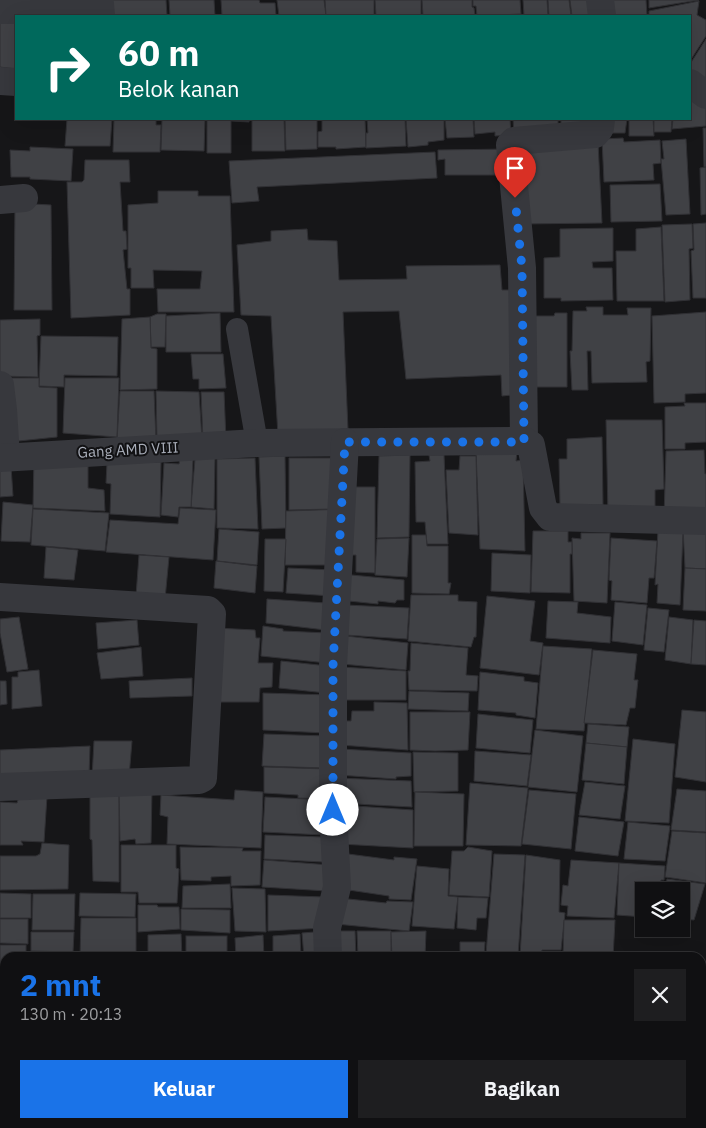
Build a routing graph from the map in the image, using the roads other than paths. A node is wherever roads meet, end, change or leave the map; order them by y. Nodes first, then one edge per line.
1 (600, 0) edge
2 (0, 10) edge
3 (101, 15) edge
4 (602, 15) edge
5 (0, 81) edge
6 (15, 82) edge
7 (691, 84) edge
8 (706, 95) edge
9 (601, 120) edge
10 (237, 329) dead end
11 (0, 385) edge
12 (345, 442) junction
13 (524, 442) junction
14 (257, 443) junction
15 (3, 458) edge
16 (706, 521) edge
17 (0, 597) edge
18 (0, 787) edge
19 (328, 952) edge

1 - 4 street
2 - 3 street
5 - 6 street
7 - 8 street
9 - 13 street
10 - 14 lane
11 - 15 street
12 - 13 street, Gang AMD VIII
12 - 14 street, Gang AMD VIII
12 - 19 street
13 - 16 street
14 - 15 street, Gang AMD VIII
17 - 18 street

